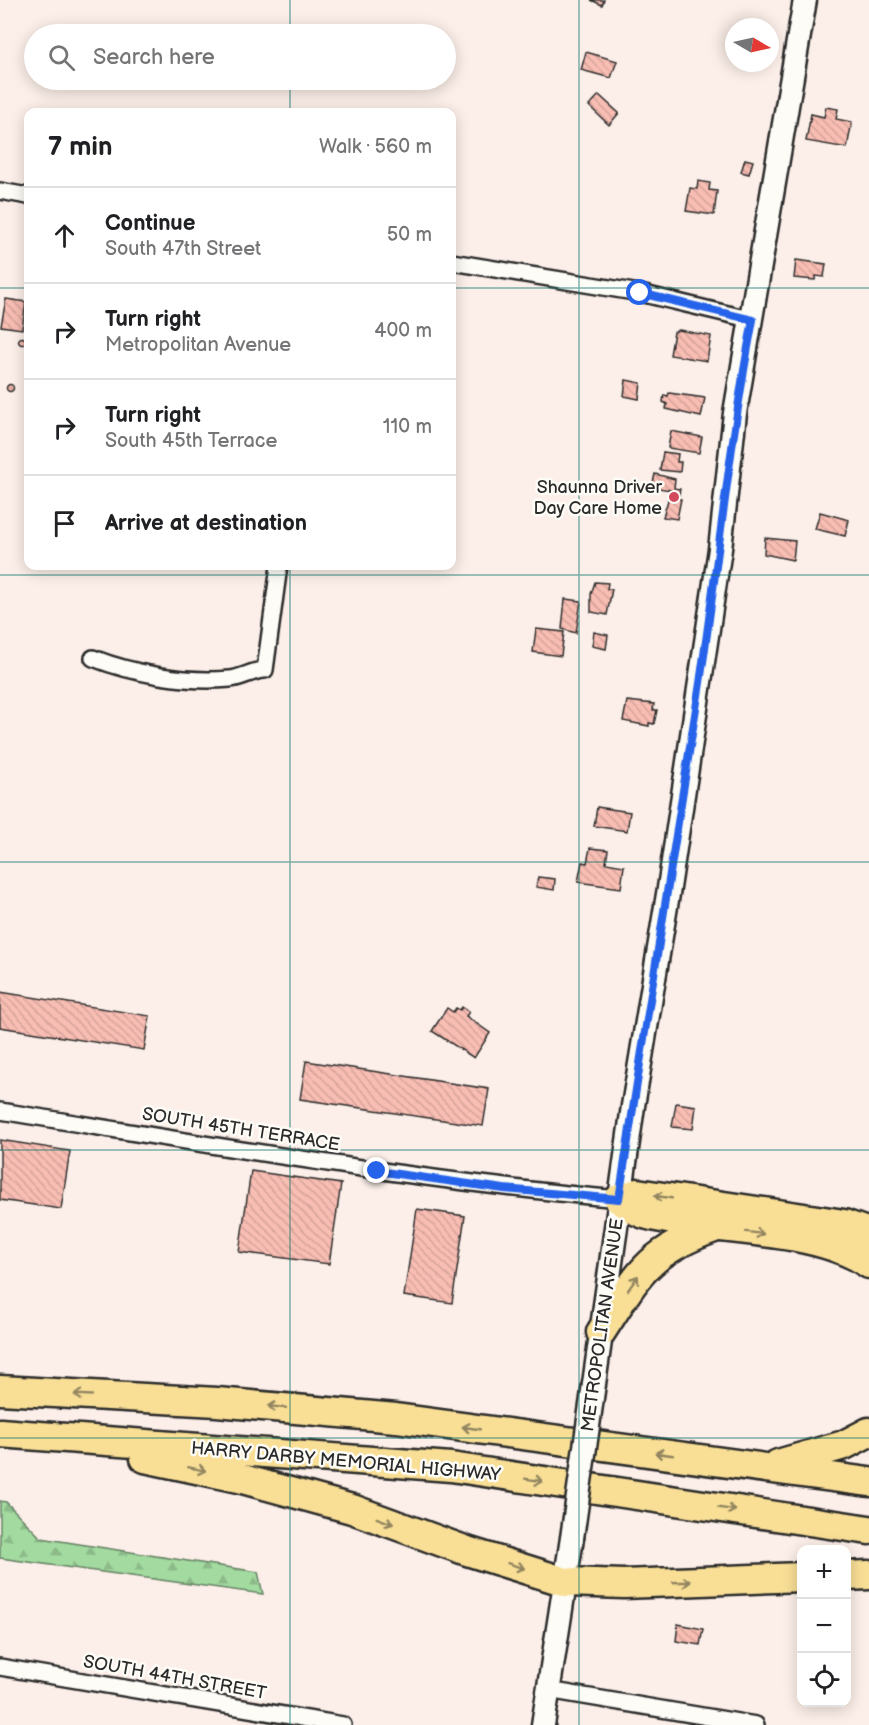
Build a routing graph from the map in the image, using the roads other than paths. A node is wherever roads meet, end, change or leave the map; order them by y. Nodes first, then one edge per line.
1 (805, 0) edge
2 (0, 191) edge
3 (24, 195) edge
4 (456, 263) edge
5 (753, 320) junction
6 (278, 570) edge
7 (93, 658) dead end
8 (0, 1111) edge
9 (619, 1199) junction
10 (714, 1228) junction
11 (869, 1233) edge
12 (869, 1264) edge
13 (601, 1332) junction
14 (0, 1390) edge
15 (869, 1432) edge
16 (0, 1433) edge
17 (37, 1435) junction
18 (764, 1467) junction
19 (869, 1482) edge
20 (869, 1530) edge
21 (869, 1575) edge
22 (851, 1576) edge
23 (797, 1577) edge
24 (566, 1582) junction
25 (0, 1667) edge
26 (548, 1690) junction
27 (343, 1725) edge
28 (543, 1725) edge
29 (756, 1725) edge

1 - 5 main road, METROPOLITAN AVENUE
2 - 3 street
4 - 5 street
5 - 9 main road, METROPOLITAN AVENUE
6 - 7 street
8 - 9 street, SOUTH 45TH TERRACE
9 - 10 highway
11 -> 9 highway
9 - 13 main road, METROPOLITAN AVENUE
10 -> 12 highway
13 -> 10 highway
13 - 24 main road, METROPOLITAN AVENUE, bridge
18 -> 14 highway
15 - 18 highway
16 - 17 highway, HARRY DARBY MEMORIAL HIGHWAY
17 -> 20 highway, HARRY DARBY MEMORIAL HIGHWAY
17 -> 24 highway
18 - 19 highway
21 - 22 highway
24 -> 23 highway
24 - 26 main road, METROPOLITAN AVENUE
25 - 27 street, SOUTH 44TH STREET
26 - 28 main road, METROPOLITAN AVENUE
26 - 29 street

